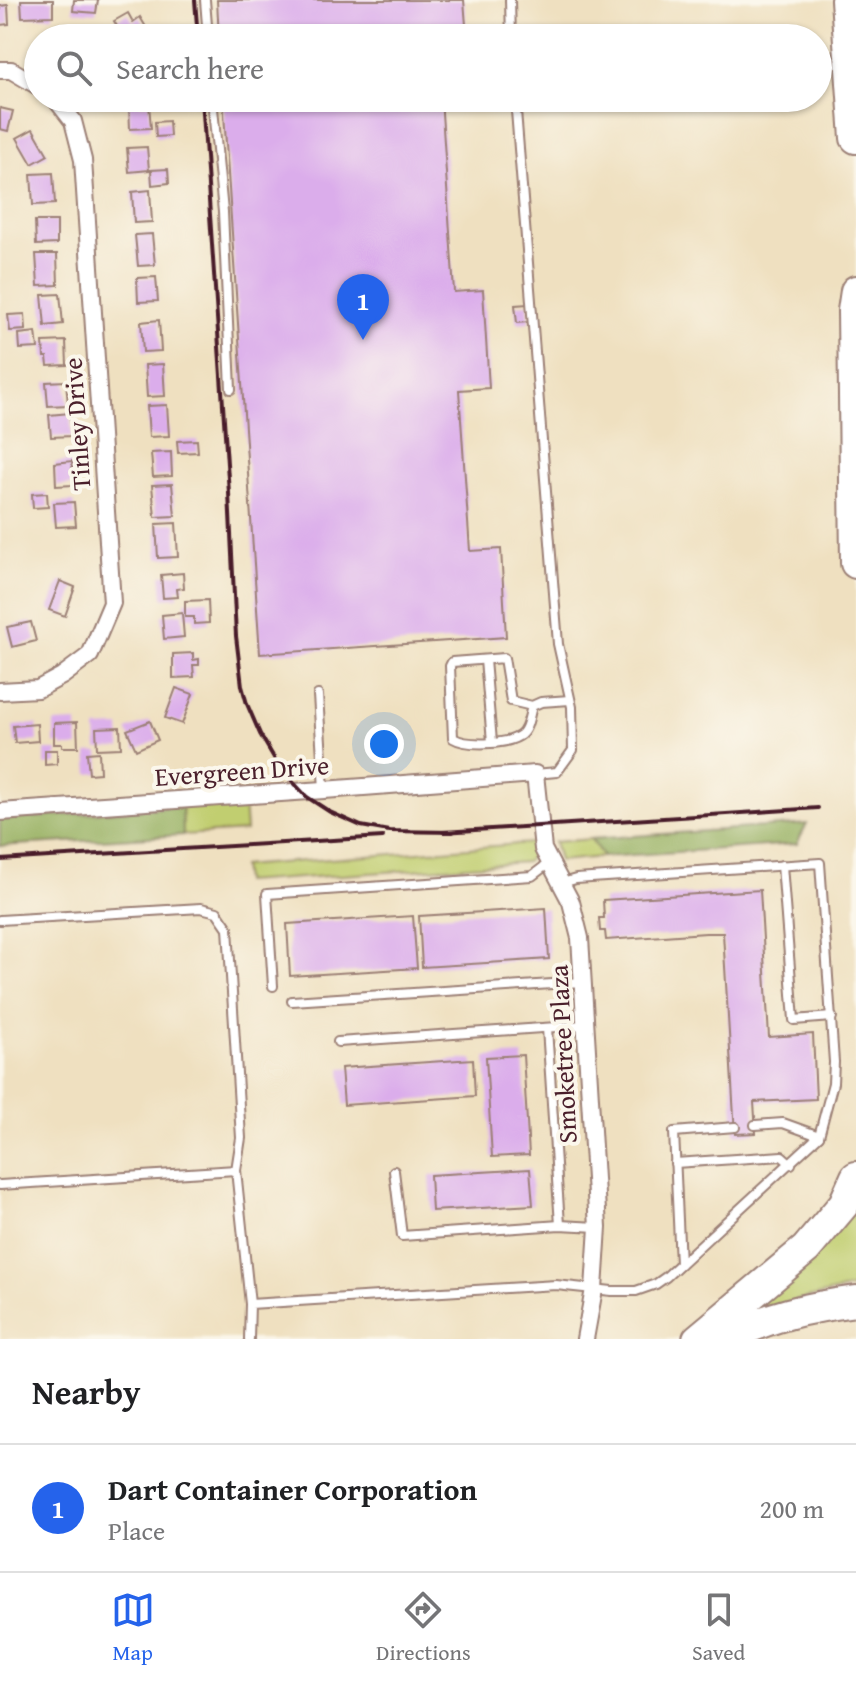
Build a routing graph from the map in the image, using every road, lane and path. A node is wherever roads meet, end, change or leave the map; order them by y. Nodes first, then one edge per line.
1 (205, 0) edge
2 (510, 0) edge
3 (846, 0) edge
4 (207, 24) edge
5 (511, 24) edge
6 (0, 70) edge
7 (24, 78) edge
8 (66, 112) edge
9 (213, 112) edge
10 (516, 112) edge
11 (856, 138) edge
12 (856, 291) edge
13 (231, 389) dead end
14 (856, 563) edge
15 (485, 660) junction
16 (2, 691) edge
17 (318, 695) dead end
18 (570, 700) junction
19 (532, 706) junction
20 (492, 742) junction
21 (535, 774) junction
22 (324, 790) junction
23 (0, 812) edge
24 (549, 863) junction
25 (782, 865) junction
26 (561, 884) junction
27 (0, 920) edge
28 (583, 981) junction
29 (273, 986) dead end
30 (292, 1001) dead end
31 (832, 1017) junction
32 (585, 1025) junction
33 (547, 1028) junction
34 (338, 1042) dead end
35 (755, 1125) dead end
36 (735, 1127) dead end
37 (819, 1136) junction
38 (675, 1163) junction
39 (791, 1164) junction
40 (236, 1170) junction
41 (394, 1171) dead end
42 (856, 1177) edge
43 (0, 1185) edge
44 (560, 1225) junction
45 (598, 1227) junction
46 (680, 1264) junction
47 (594, 1289) junction
48 (856, 1301) edge
49 (250, 1304) junction
50 (856, 1319) edge
51 (249, 1339) edge
52 (585, 1339) edge
53 (698, 1339) edge
54 (726, 1339) edge
55 (761, 1339) edge

1 - 4 lane
2 - 5 lane
3 - 11 highway
6 - 7 street
8 - 16 street, Tinley Drive
9 - 13 lane
10 - 18 lane
12 - 14 highway
15 - 19 lane
15 - 20 lane
15 - 20 lane
17 - 22 lane
18 - 19 lane
18 - 21 lane
19 - 20 lane
21 - 22 street, Evergreen Drive
21 - 24 street, Smoketree Plaza
22 - 23 street, Evergreen Drive
24 - 26 street, Smoketree Plaza
24 - 29 lane
25 - 26 lane
25 - 31 lane
25 - 31 lane
26 - 28 street, Smoketree Plaza
27 - 40 lane
28 - 30 lane
28 - 32 street, Smoketree Plaza
31 - 37 lane
32 - 33 lane
32 - 45 street, Smoketree Plaza
33 - 34 lane
33 - 44 lane
35 - 37 lane
36 - 38 lane
37 - 39 lane
38 - 39 lane
38 - 46 lane
39 - 46 lane
40 - 43 lane
40 - 49 lane
41 - 44 lane
42 - 53 highway
44 - 45 lane
45 - 47 street, Smoketree Plaza
46 - 47 lane
47 - 49 lane
47 - 52 street, Smoketree Plaza
48 - 54 highway
49 - 51 lane
50 - 55 highway

